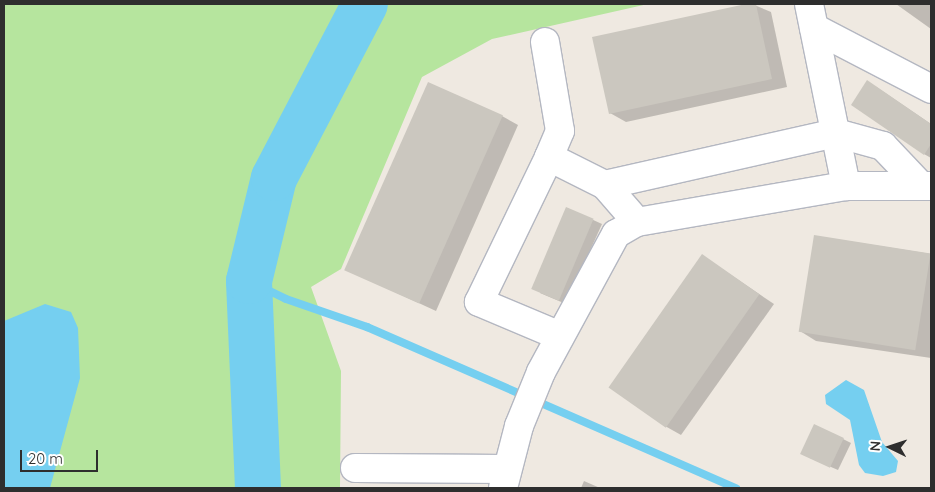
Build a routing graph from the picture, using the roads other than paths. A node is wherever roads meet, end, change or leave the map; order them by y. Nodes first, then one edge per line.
1 (811, 16) edge
2 (545, 42) dead end
3 (931, 89) edge
4 (836, 134) junction
5 (548, 157) junction
6 (605, 185) junction
7 (846, 186) junction
8 (926, 186) edge
9 (637, 222) junction
10 (560, 336) junction
11 (355, 468) dead end
12 (505, 479) edge

1 - 3 lane
1 - 4 lane
2 - 5 lane
4 - 6 lane
4 - 7 lane
4 - 8 lane
5 - 6 lane
5 - 10 lane
6 - 9 lane
7 - 8 lane
7 - 9 lane
9 - 10 lane
10 - 12 lane
11 - 12 lane

